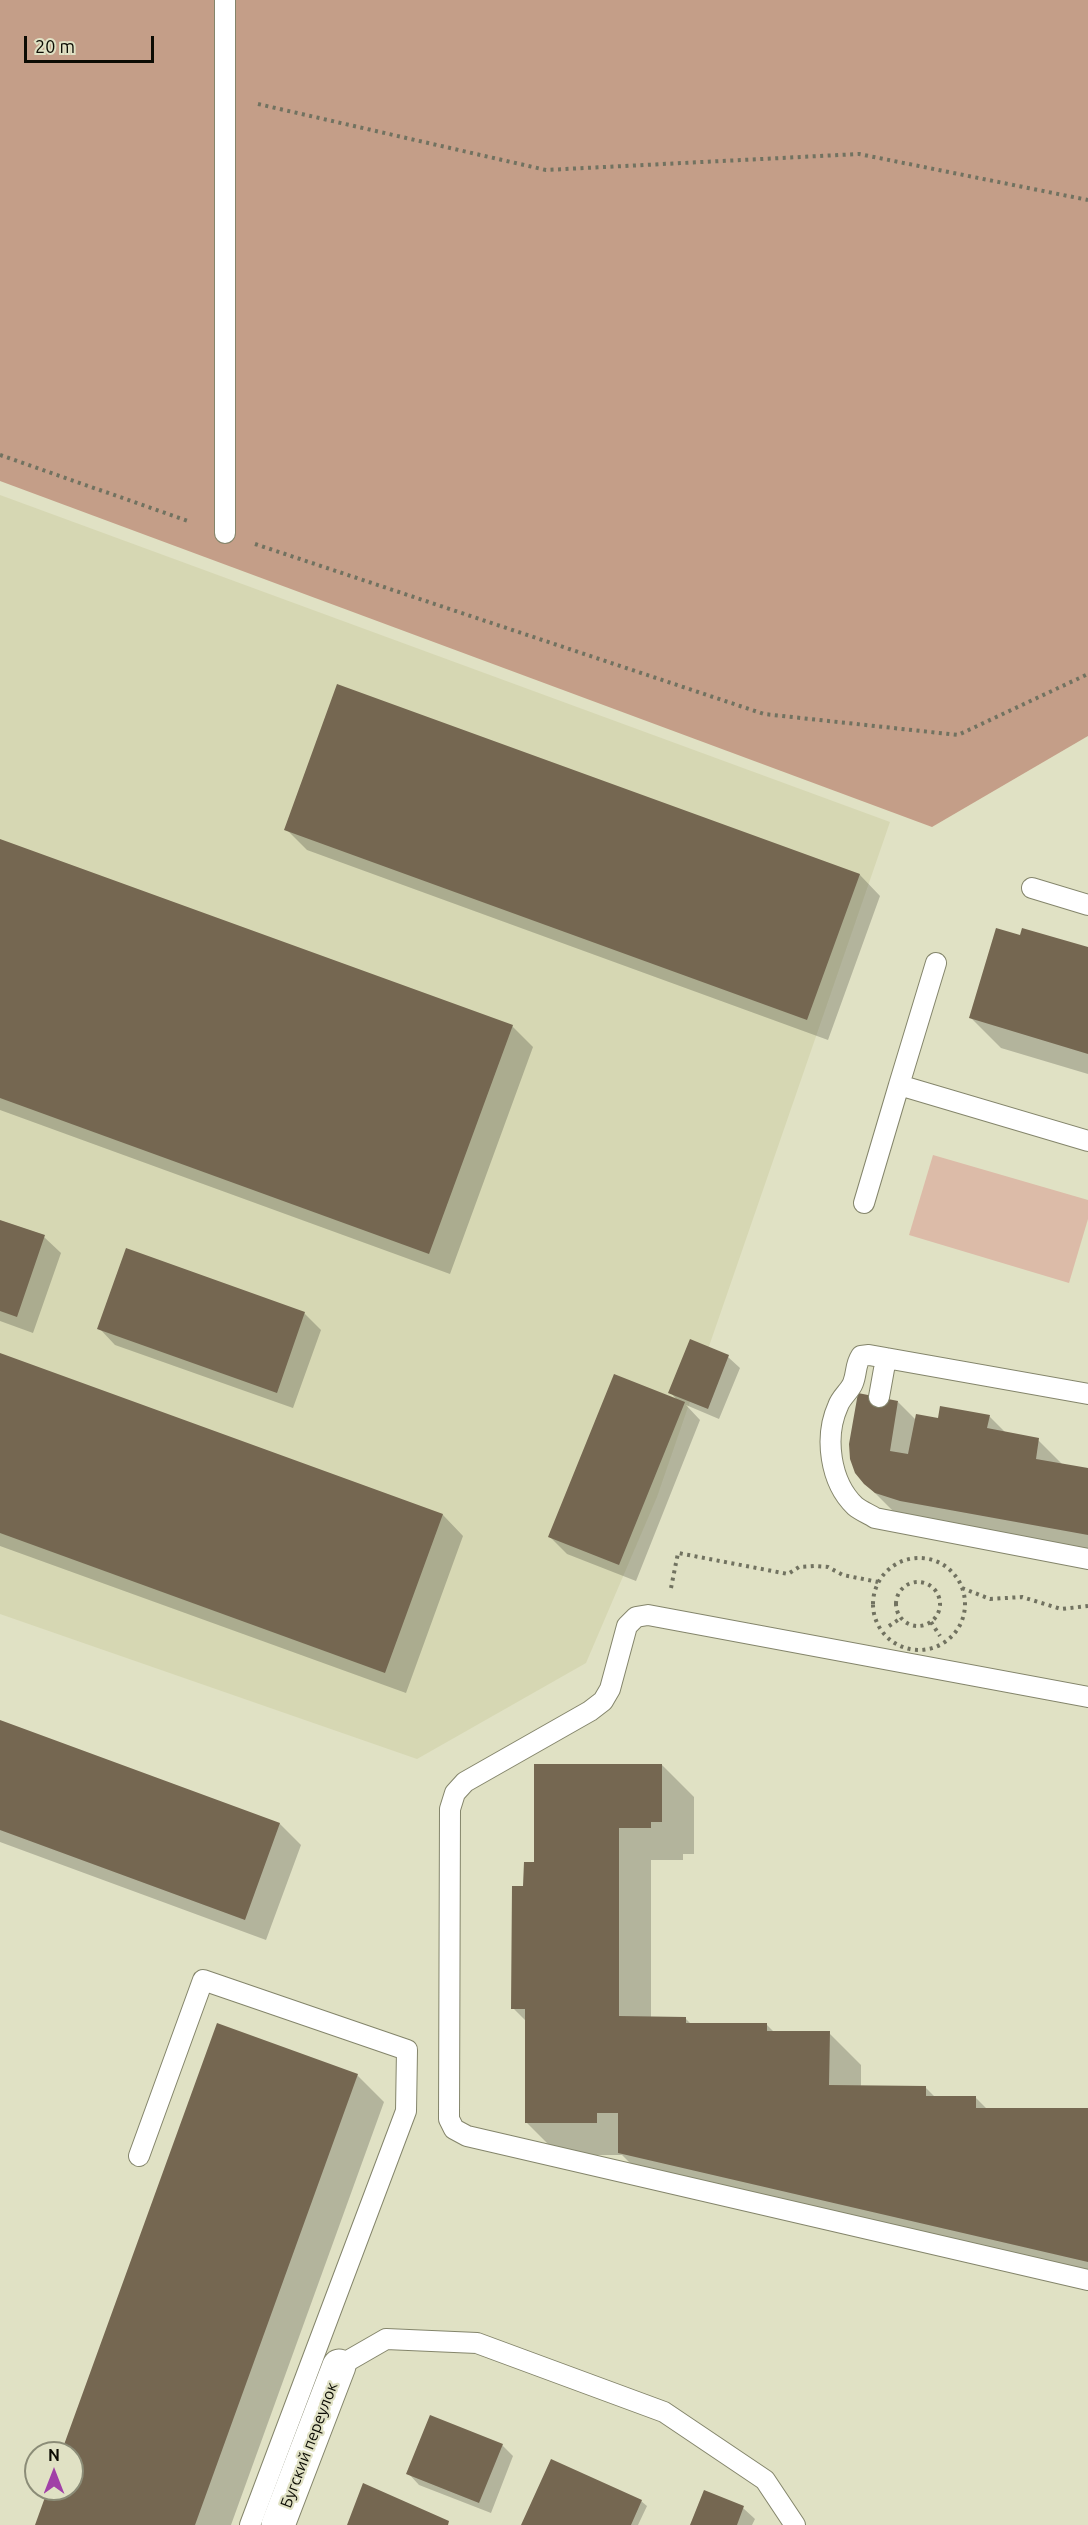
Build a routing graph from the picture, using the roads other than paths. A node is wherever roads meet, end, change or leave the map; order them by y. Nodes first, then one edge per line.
1 (225, 0) edge
2 (225, 533) road end
3 (1032, 888) dead end
4 (1088, 905) edge
5 (936, 963) dead end
6 (899, 1085) junction
7 (1088, 1141) edge
8 (864, 1203) dead end
9 (886, 1358) junction
10 (1088, 1395) edge
11 (879, 1397) dead end
12 (1088, 1559) edge
13 (1088, 1697) edge
14 (139, 2156) dead end
15 (1088, 2280) edge
16 (339, 2366) joint
17 (250, 2525) edge
18 (278, 2525) edge
19 (795, 2525) edge

1 - 2 lane
3 - 4 lane
5 - 6 lane
6 - 7 lane
6 - 8 lane
9 - 10 lane
9 - 11 lane
9 - 12 lane
13 - 15 lane
14 - 17 lane
16 - 18 street, Бугский переулок
16 - 19 lane

